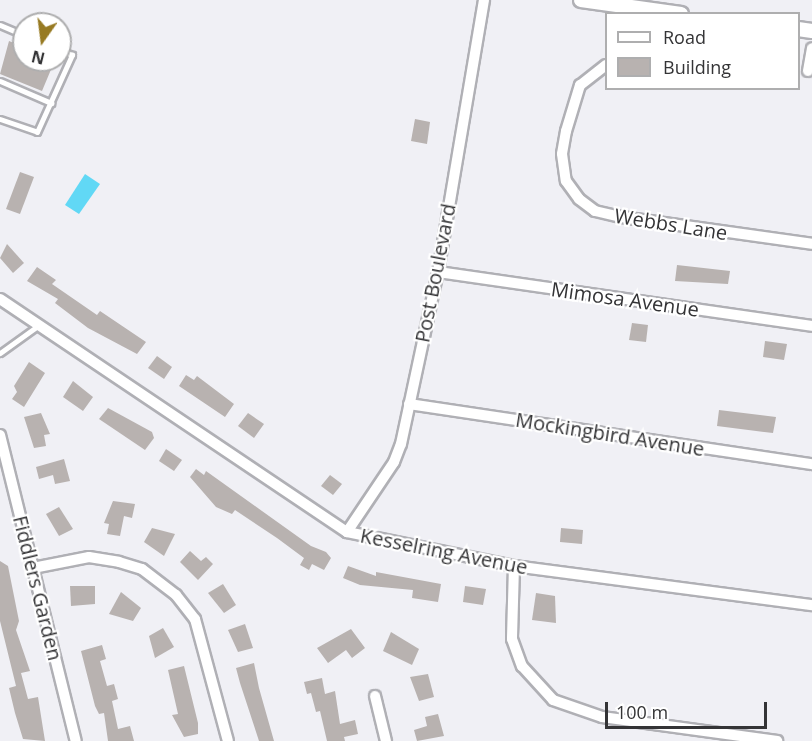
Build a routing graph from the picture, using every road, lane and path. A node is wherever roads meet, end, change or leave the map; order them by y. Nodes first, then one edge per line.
1 (484, 0) edge
2 (581, 0) edge
3 (667, 12) edge
4 (812, 48) edge
5 (605, 66) edge
6 (806, 70) edge
7 (65, 72) edge
8 (0, 81) edge
9 (51, 103) junction
10 (0, 119) edge
11 (812, 244) edge
12 (438, 272) junction
13 (0, 299) edge
14 (39, 325) junction
15 (812, 326) edge
16 (0, 353) edge
17 (408, 404) junction
18 (0, 435) edge
19 (812, 465) edge
20 (347, 532) junction
21 (514, 566) junction
22 (33, 568) junction
23 (812, 605) edge
24 (375, 696) dead end
25 (76, 741) edge
26 (228, 741) edge
27 (386, 741) edge
28 (777, 741) edge

1 - 12 street, Post Boulevard
2 - 3 street
4 - 6 street
5 - 11 street, Webbs Lane
7 - 9 lane
8 - 9 lane
9 - 10 lane
12 - 15 street, Mimosa Avenue
12 - 17 street, Post Boulevard
13 - 14 street, Kesselring Avenue
14 - 16 lane
14 - 20 street, Kesselring Avenue
17 - 19 street, Mockingbird Avenue
17 - 20 street, Post Boulevard
18 - 22 street, Fiddlers Garden
20 - 21 street, Kesselring Avenue
21 - 23 street, Kesselring Avenue
21 - 28 street
22 - 25 street, Fiddlers Garden
22 - 26 street
24 - 27 street

